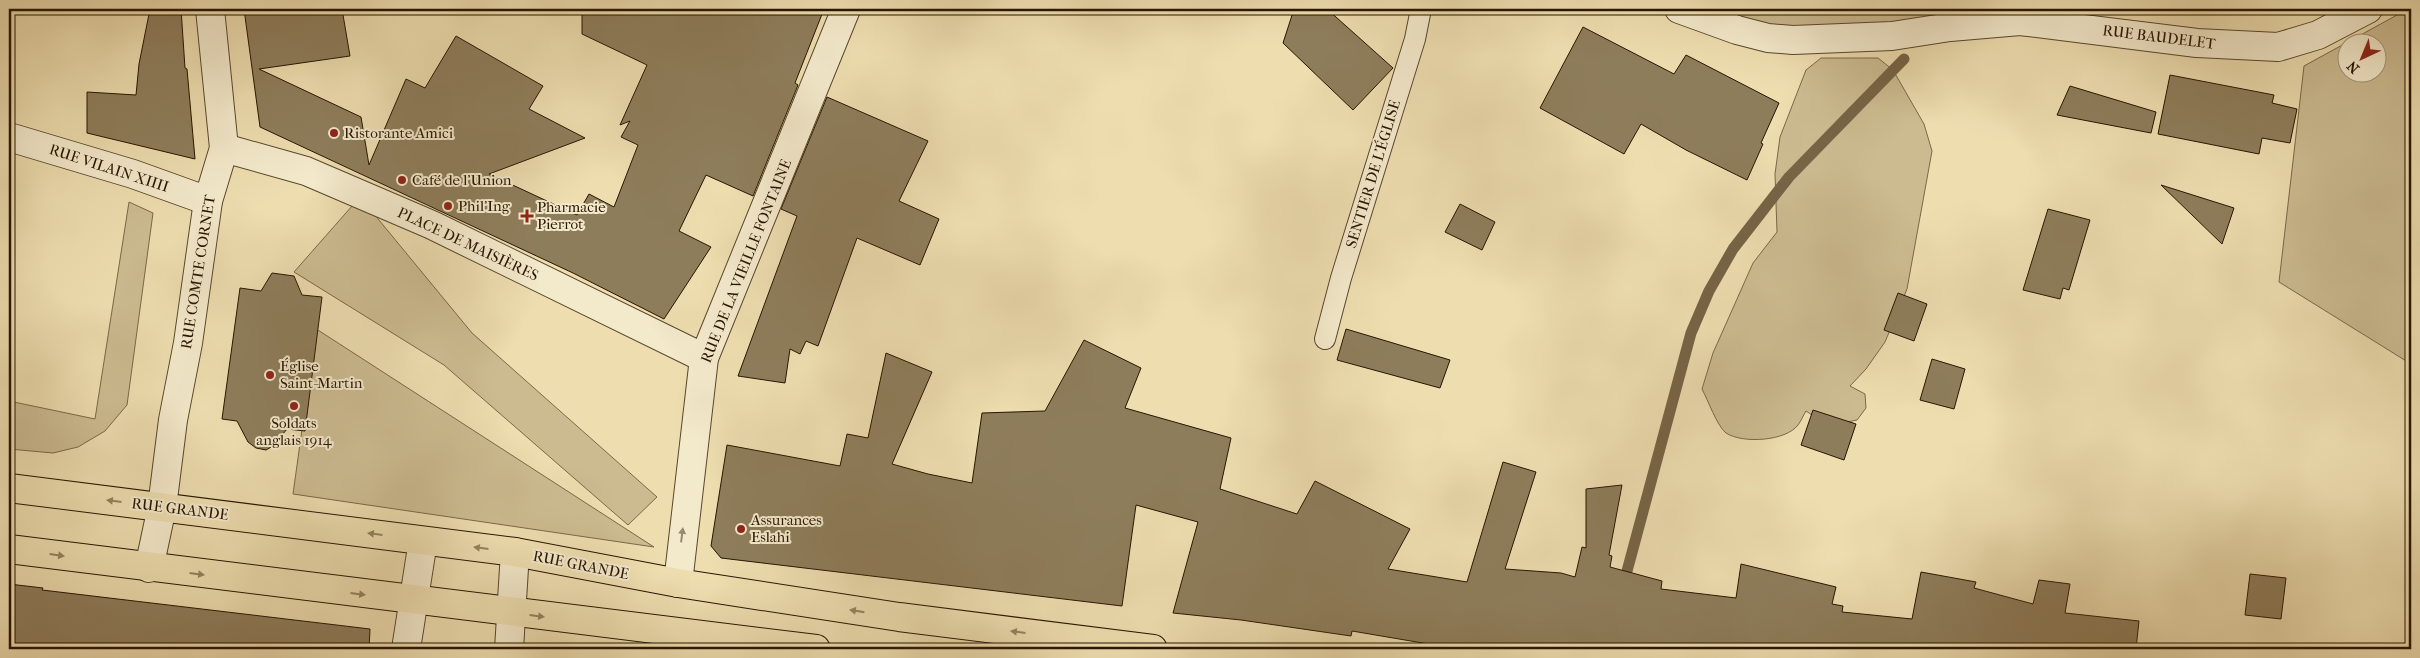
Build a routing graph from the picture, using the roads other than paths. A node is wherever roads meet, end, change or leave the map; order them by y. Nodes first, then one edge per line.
1 (210, 9) edge
2 (846, 9) edge
3 (1421, 9) edge
4 (1679, 9) edge
5 (2368, 9) edge
6 (9, 137) edge
7 (224, 148) junction
8 (208, 202) junction
9 (1325, 338) dead end
10 (704, 358) junction
11 (9, 488) edge
12 (162, 507) junction
13 (423, 540) junction
14 (9, 549) edge
15 (515, 552) junction
16 (149, 568) junction
17 (678, 583) junction
18 (414, 600) junction
19 (510, 613) junction
20 (406, 649) edge
21 (509, 649) edge
22 (816, 649) edge
23 (1153, 649) edge

1 - 7 street, RUE COMTE CORNET
2 - 10 street, RUE DE LA VIEILLE FONTAINE
3 - 9 lane, SENTIER DE L’ÉGLISE
4 - 5 street, RUE BAUDELET
6 - 8 street, RUE VILAIN XIIII
7 - 8 street, RUE COMTE CORNET
7 - 10 street, PLACE DE MAISIÈRES
8 - 12 street, RUE COMTE CORNET
17 -> 10 street, RUE DE LA VIEILLE FONTAINE
12 -> 11 main road, RUE GRANDE
13 -> 12 main road, RUE GRANDE
12 - 16 street, RUE COMTE CORNET
15 -> 13 main road, RUE GRANDE
13 - 18 street
14 -> 16 main road
15 - 17 main road, RUE GRANDE
15 - 19 street
16 -> 18 main road
23 -> 17 main road, RUE GRANDE
18 - 19 main road
18 - 20 street
19 - 21 street
19 -> 22 main road

